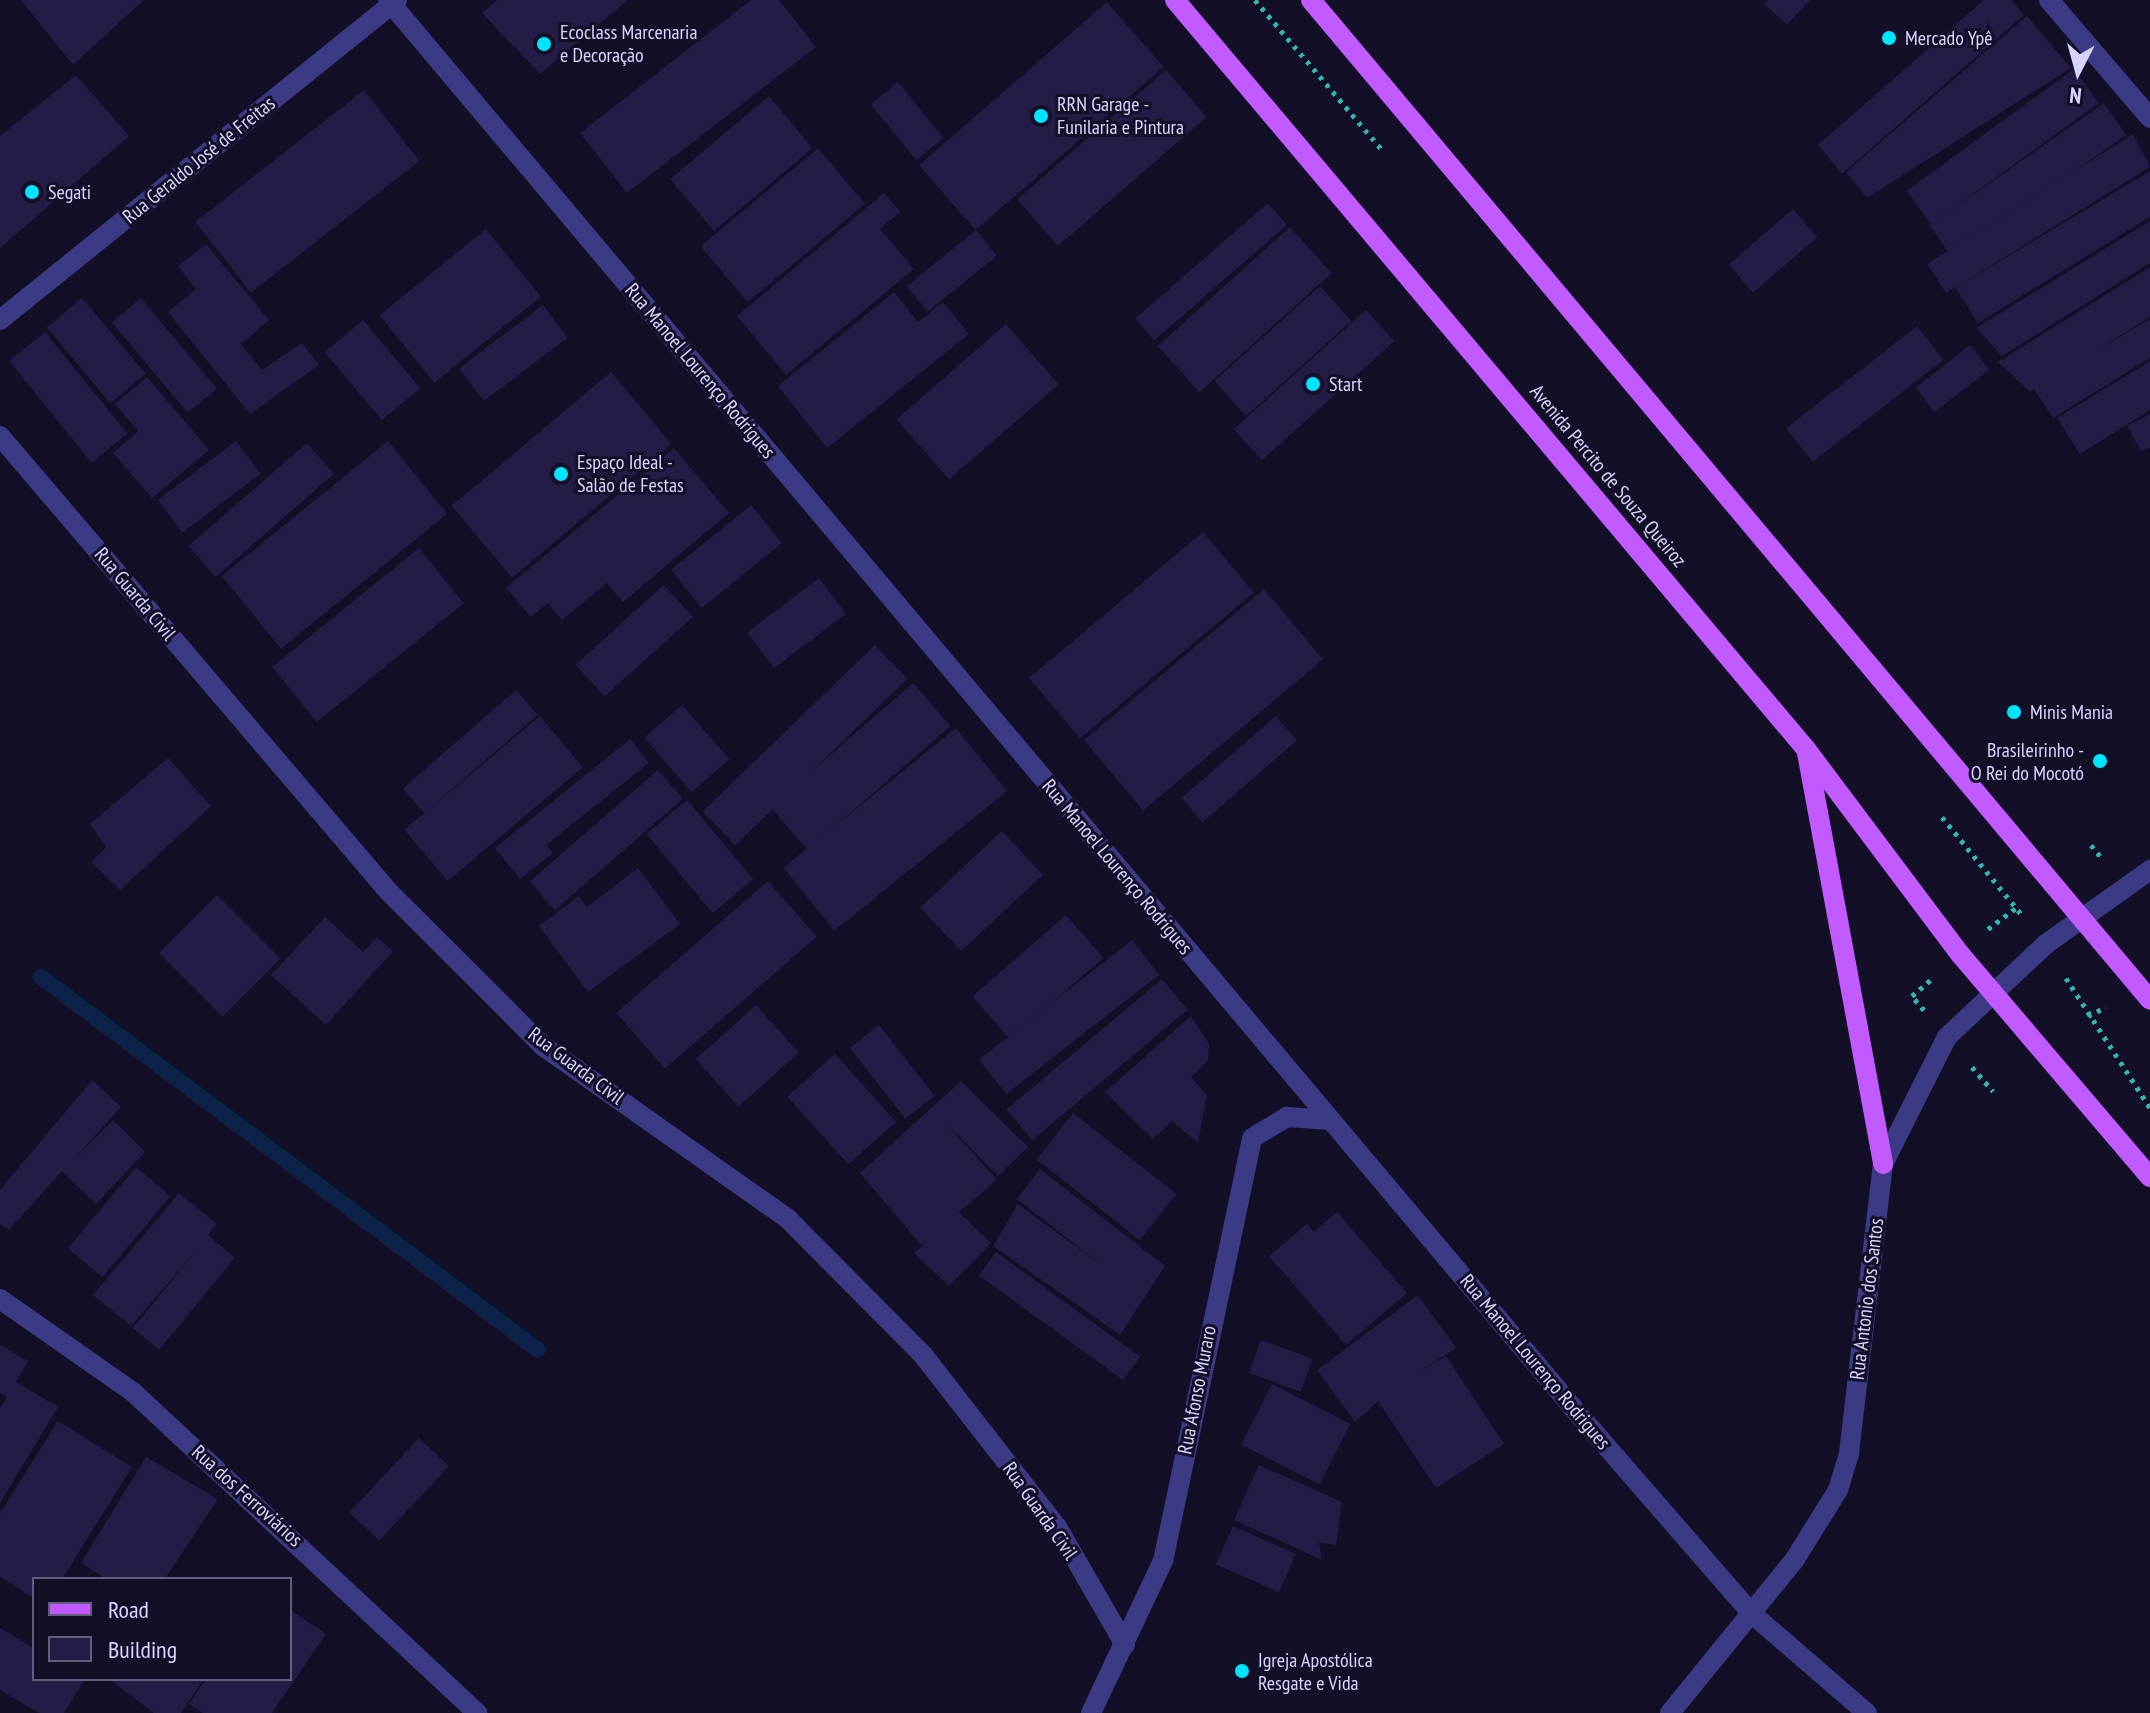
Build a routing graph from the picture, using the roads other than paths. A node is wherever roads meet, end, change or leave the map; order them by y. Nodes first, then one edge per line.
1 (1175, 0) edge
2 (1311, 0) edge
3 (2049, 0) edge
4 (392, 1) edge
5 (2150, 118) edge
6 (0, 320) edge
7 (0, 436) edge
8 (1806, 749) junction
9 (2150, 870) edge
10 (2080, 919) junction
11 (1993, 990) junction
12 (2150, 1000) edge
13 (1330, 1120) junction
14 (1883, 1164) junction
15 (2150, 1177) edge
16 (0, 1299) edge
17 (1751, 1613) junction
18 (1125, 1645) junction
19 (477, 1713) edge
20 (1091, 1713) edge
21 (1670, 1713) edge
22 (1867, 1713) edge

1 - 8 main road, Avenida Percito de Souza Queiroz
2 - 10 main road
3 - 5 street
4 - 6 street, Rua Geraldo José de Freitas
4 - 13 street, Rua Manoel Lourenço Rodrigues
7 - 18 street, Rua Guarda Civil
8 - 11 main road, Avenida Percito de Souza Queiroz
8 - 14 main road
9 - 10 street
10 - 11 street
10 - 12 main road
11 - 14 street, Rua Antonio dos Santos
11 - 15 main road, Avenida Percito de Souza Queiroz
13 - 17 street, Rua Manoel Lourenço Rodrigues
13 - 18 street, Rua Afonso Muraro
14 - 17 street, Rua Antonio dos Santos
16 - 19 street, Rua dos Ferroviários
17 - 21 street, Rua Antonio dos Santos
17 - 22 street, Rua Manoel Lourenço Rodrigues
18 - 20 street, Rua Afonso Muraro

